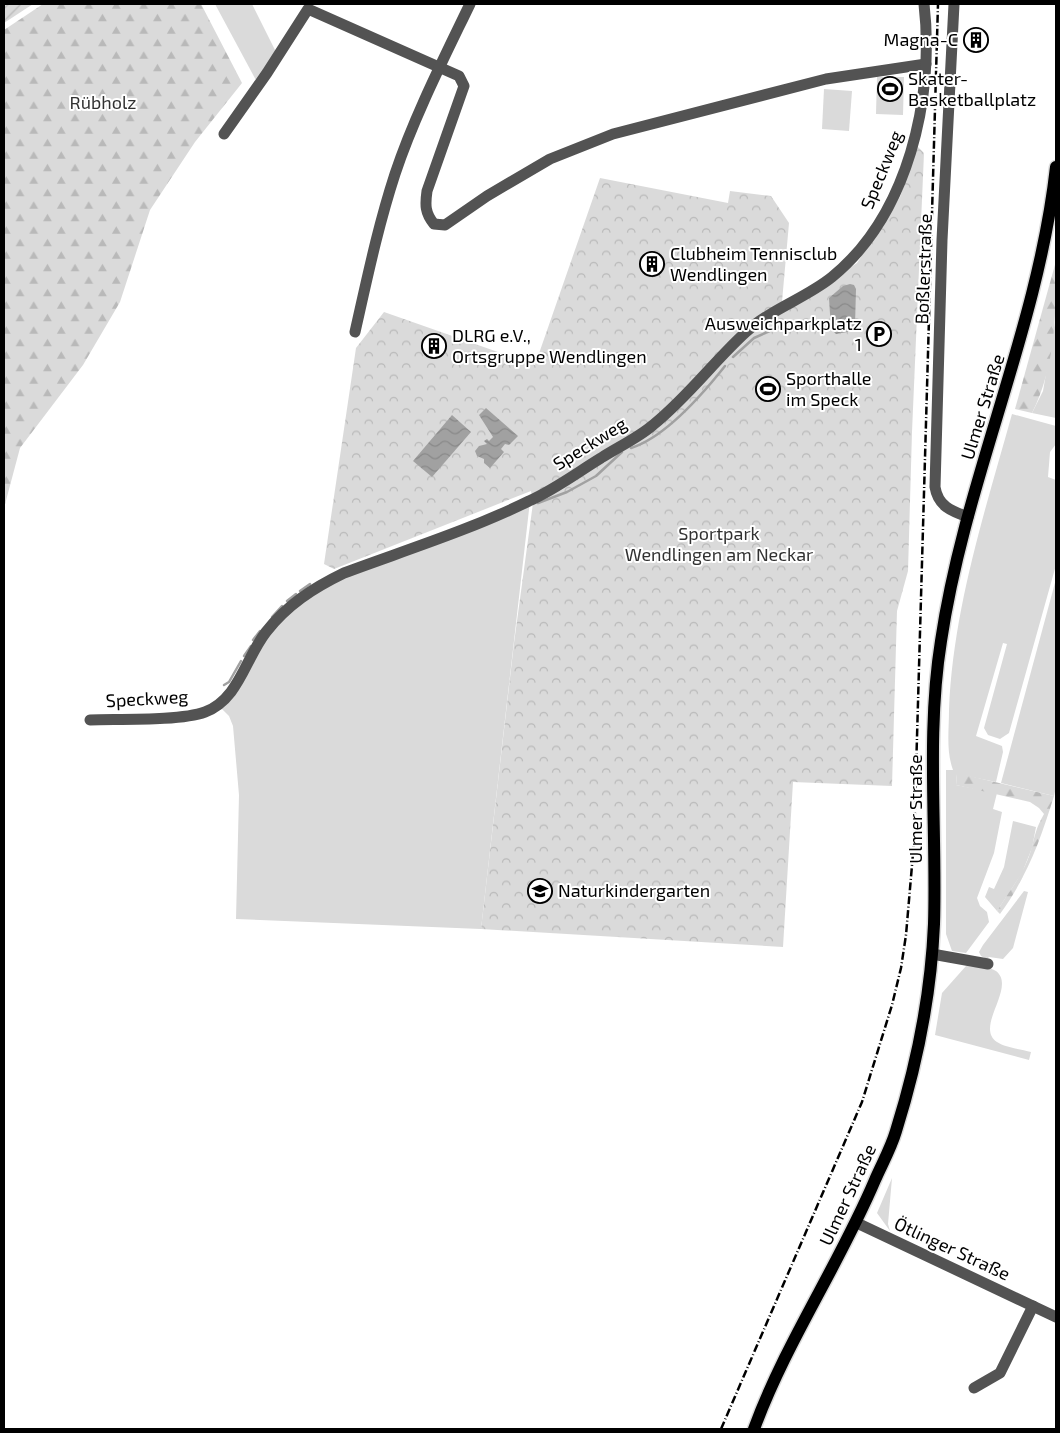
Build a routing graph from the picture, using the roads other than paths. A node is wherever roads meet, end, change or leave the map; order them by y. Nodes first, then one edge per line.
1 (470, 4) edge
2 (924, 4) edge
3 (954, 4) edge
4 (926, 64) junction
5 (440, 66) junction
6 (224, 134) dead end
7 (1056, 167) edge
8 (1054, 206) edge
9 (355, 332) dead end
10 (968, 517) junction
11 (90, 720) dead end
12 (932, 954) junction
13 (988, 964) dead end
14 (857, 1223) junction
15 (1033, 1306) junction
16 (1056, 1317) edge
17 (974, 1388) dead end
18 (754, 1429) edge

1 - 5 street
2 - 4 street, Speckweg
3 - 10 street, Boßlerstraße
4 - 5 street
4 - 11 street, Speckweg
5 - 6 street
5 - 9 street
7 - 8 main road, Ulmer Straße
8 - 10 main road, Ulmer Straße
10 - 12 main road, Ulmer Straße
12 - 13 street
12 - 14 main road, Ulmer Straße
14 - 15 street, Ötlinger Straße
14 - 18 main road, Ulmer Straße
15 - 16 street, Ötlinger Straße
15 - 17 street

